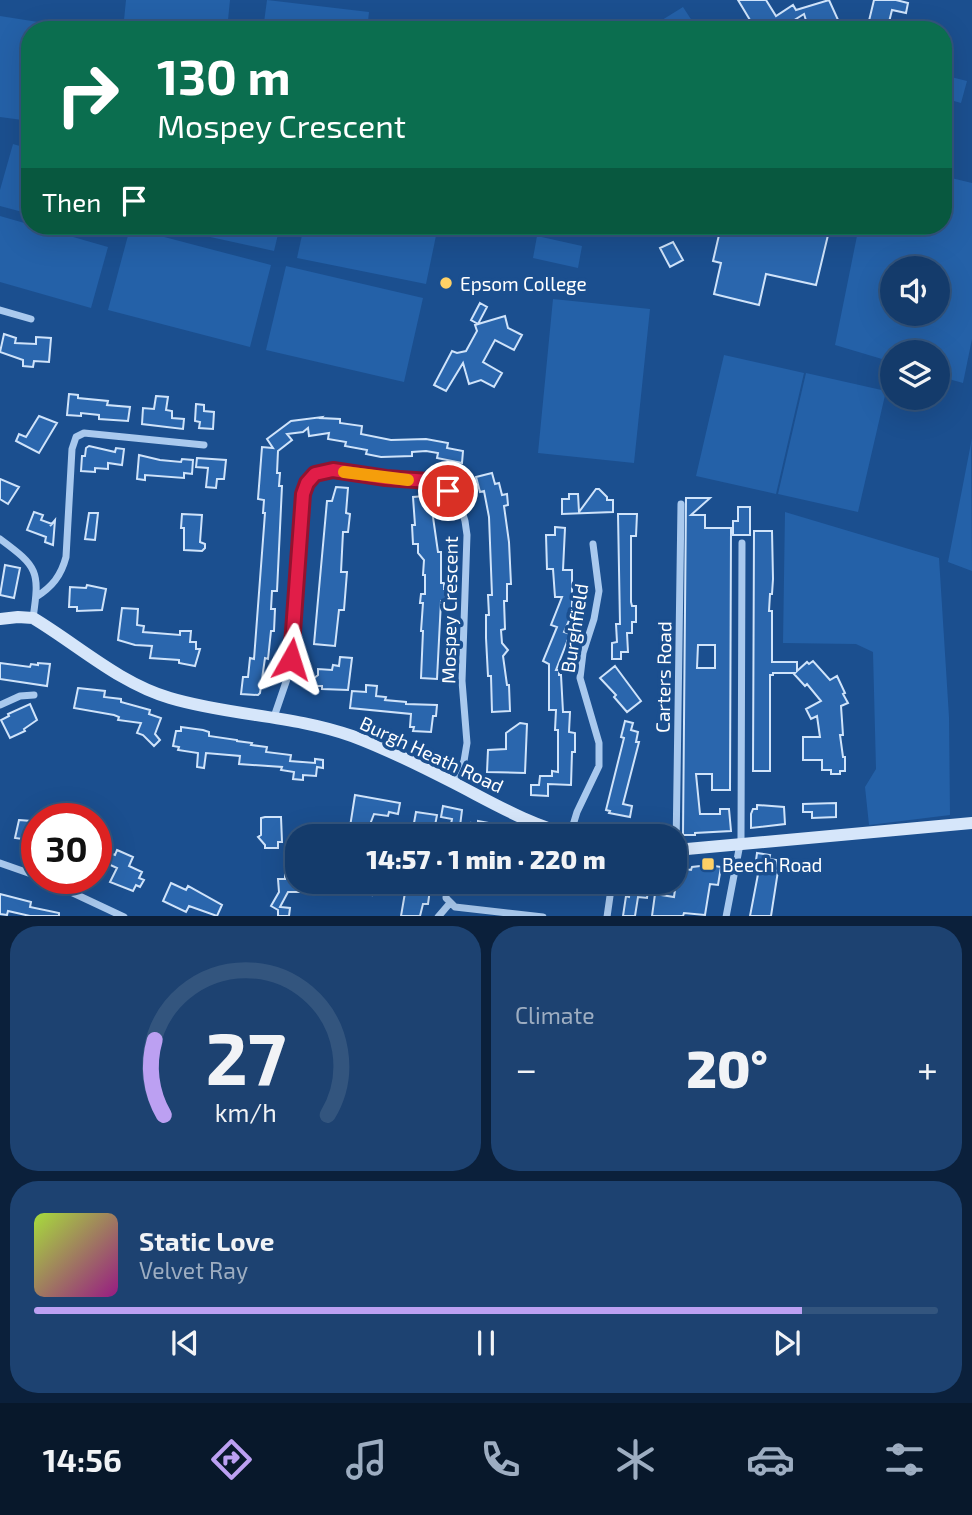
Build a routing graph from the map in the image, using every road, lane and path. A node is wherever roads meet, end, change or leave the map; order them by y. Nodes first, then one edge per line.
1 (0, 310) edge
2 (31, 319) dead end
3 (204, 445) dead end
4 (681, 504) dead end
5 (0, 539) edge
6 (742, 543) dead end
7 (593, 544) dead end
8 (36, 597) junction
9 (33, 618) junction
10 (0, 619) edge
11 (34, 695) dead end
12 (0, 705) edge
13 (274, 717) junction
14 (454, 783) junction
15 (972, 823) edge
16 (538, 824) edge
17 (574, 824) edge
18 (676, 824) edge
19 (738, 845) junction
20 (687, 849) edge
21 (0, 863) edge
22 (21, 871) edge
23 (76, 894) edge
24 (446, 894) edge
25 (610, 894) edge
26 (450, 903) junction
27 (124, 916) edge
28 (438, 916) edge
29 (543, 916) edge
30 (607, 916) edge
31 (726, 916) edge

1 - 2 street
3 - 8 street
4 - 18 street, Carters Road
5 - 8 street
6 - 19 street
7 - 17 street, Burghfield
8 - 9 street
9 - 10 main road
9 - 13 main road, Burgh Heath Road
11 - 12 street
13 - 14 main road, Burgh Heath Road
13 - 14 street, Mospey Crescent
14 - 16 main road, Burgh Heath Road
15 - 19 main road
19 - 20 main road
19 - 31 street
21 - 22 street
23 - 27 street
24 - 26 street
25 - 30 street
26 - 28 street
26 - 29 street

